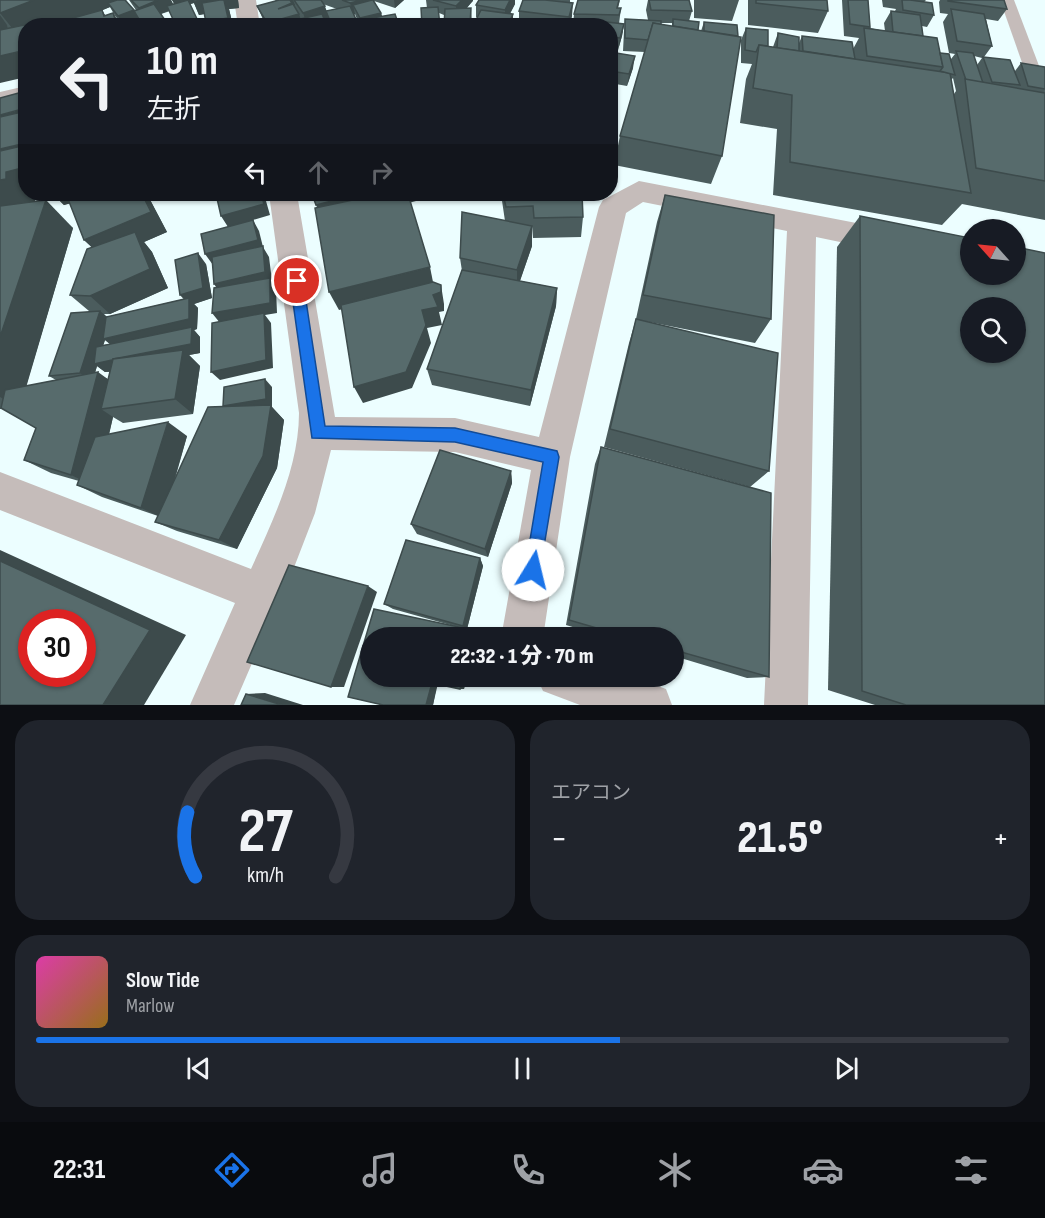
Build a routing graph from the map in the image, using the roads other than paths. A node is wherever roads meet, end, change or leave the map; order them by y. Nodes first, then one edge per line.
1 (245, 0) edge
2 (1007, 0) edge
3 (248, 18) edge
4 (1033, 71) edge
5 (18, 93) edge
6 (0, 97) edge
7 (284, 201) edge
8 (802, 223) junction
9 (960, 255) edge
10 (317, 433) junction
11 (552, 457) junction
12 (0, 491) edge
13 (262, 594) junction
14 (524, 627) edge
15 (593, 687) edge
16 (212, 705) edge
17 (650, 705) edge
18 (786, 705) edge

1 - 3 street
2 - 4 lane
5 - 6 lane
7 - 10 street
8 - 9 street
8 - 11 street
8 - 18 street
10 - 11 street
10 - 13 street
11 - 14 street
12 - 13 street
13 - 16 street
15 - 17 street

